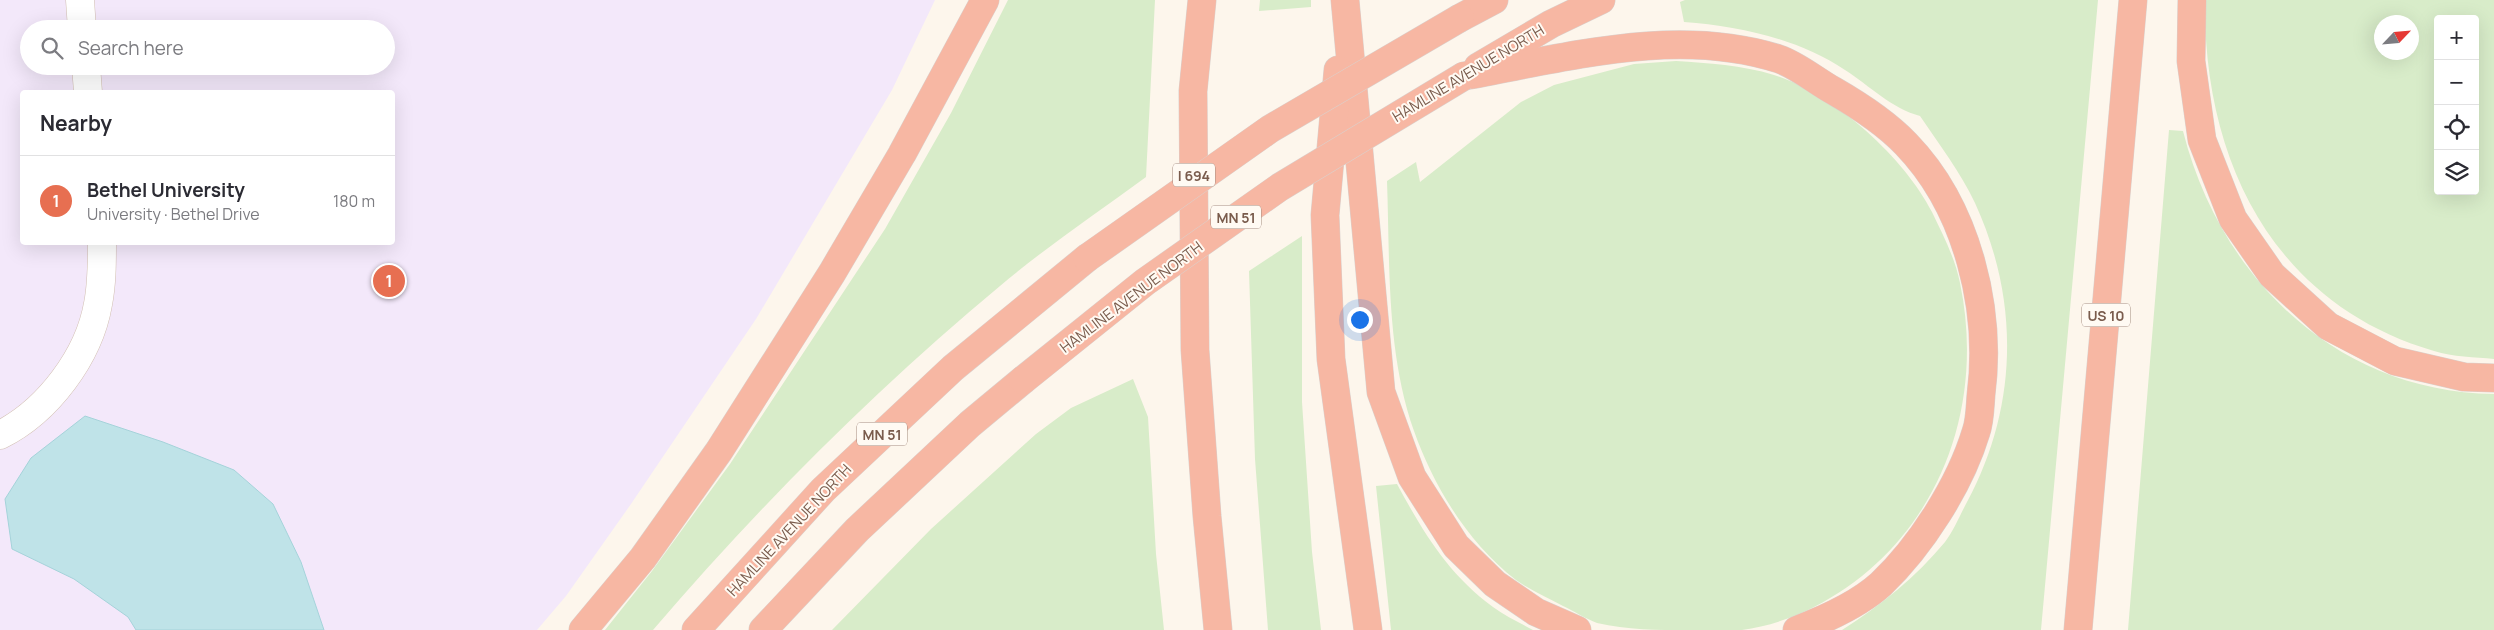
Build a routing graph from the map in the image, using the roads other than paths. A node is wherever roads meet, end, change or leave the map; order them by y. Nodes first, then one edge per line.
1 (80, 0) edge
2 (984, 0) edge
3 (1202, 0) edge
4 (1345, 0) edge
5 (1494, 0) edge
6 (1601, 0) edge
7 (2133, 0) edge
8 (2192, 0) edge
9 (81, 20) edge
10 (87, 75) edge
11 (1464, 76) junction
12 (88, 90) edge
13 (102, 245) edge
14 (2494, 378) edge
15 (0, 435) edge
16 (583, 630) edge
17 (696, 630) edge
18 (763, 630) edge
19 (1218, 630) edge
20 (1368, 630) edge
21 (1577, 630) edge
22 (1797, 630) edge
23 (2078, 630) edge

1 - 9 street
2 - 16 highway
3 - 19 highway, I 694
4 - 20 highway
4 - 21 highway
5 - 17 highway, HAMLINE AVENUE NORTH / MN 51, bridge
6 - 11 highway, HAMLINE AVENUE NORTH / MN 51
7 - 23 highway, US 10
8 - 14 highway
10 - 12 street
11 - 18 highway, HAMLINE AVENUE NORTH / MN 51, bridge
11 - 22 highway
13 - 15 street

